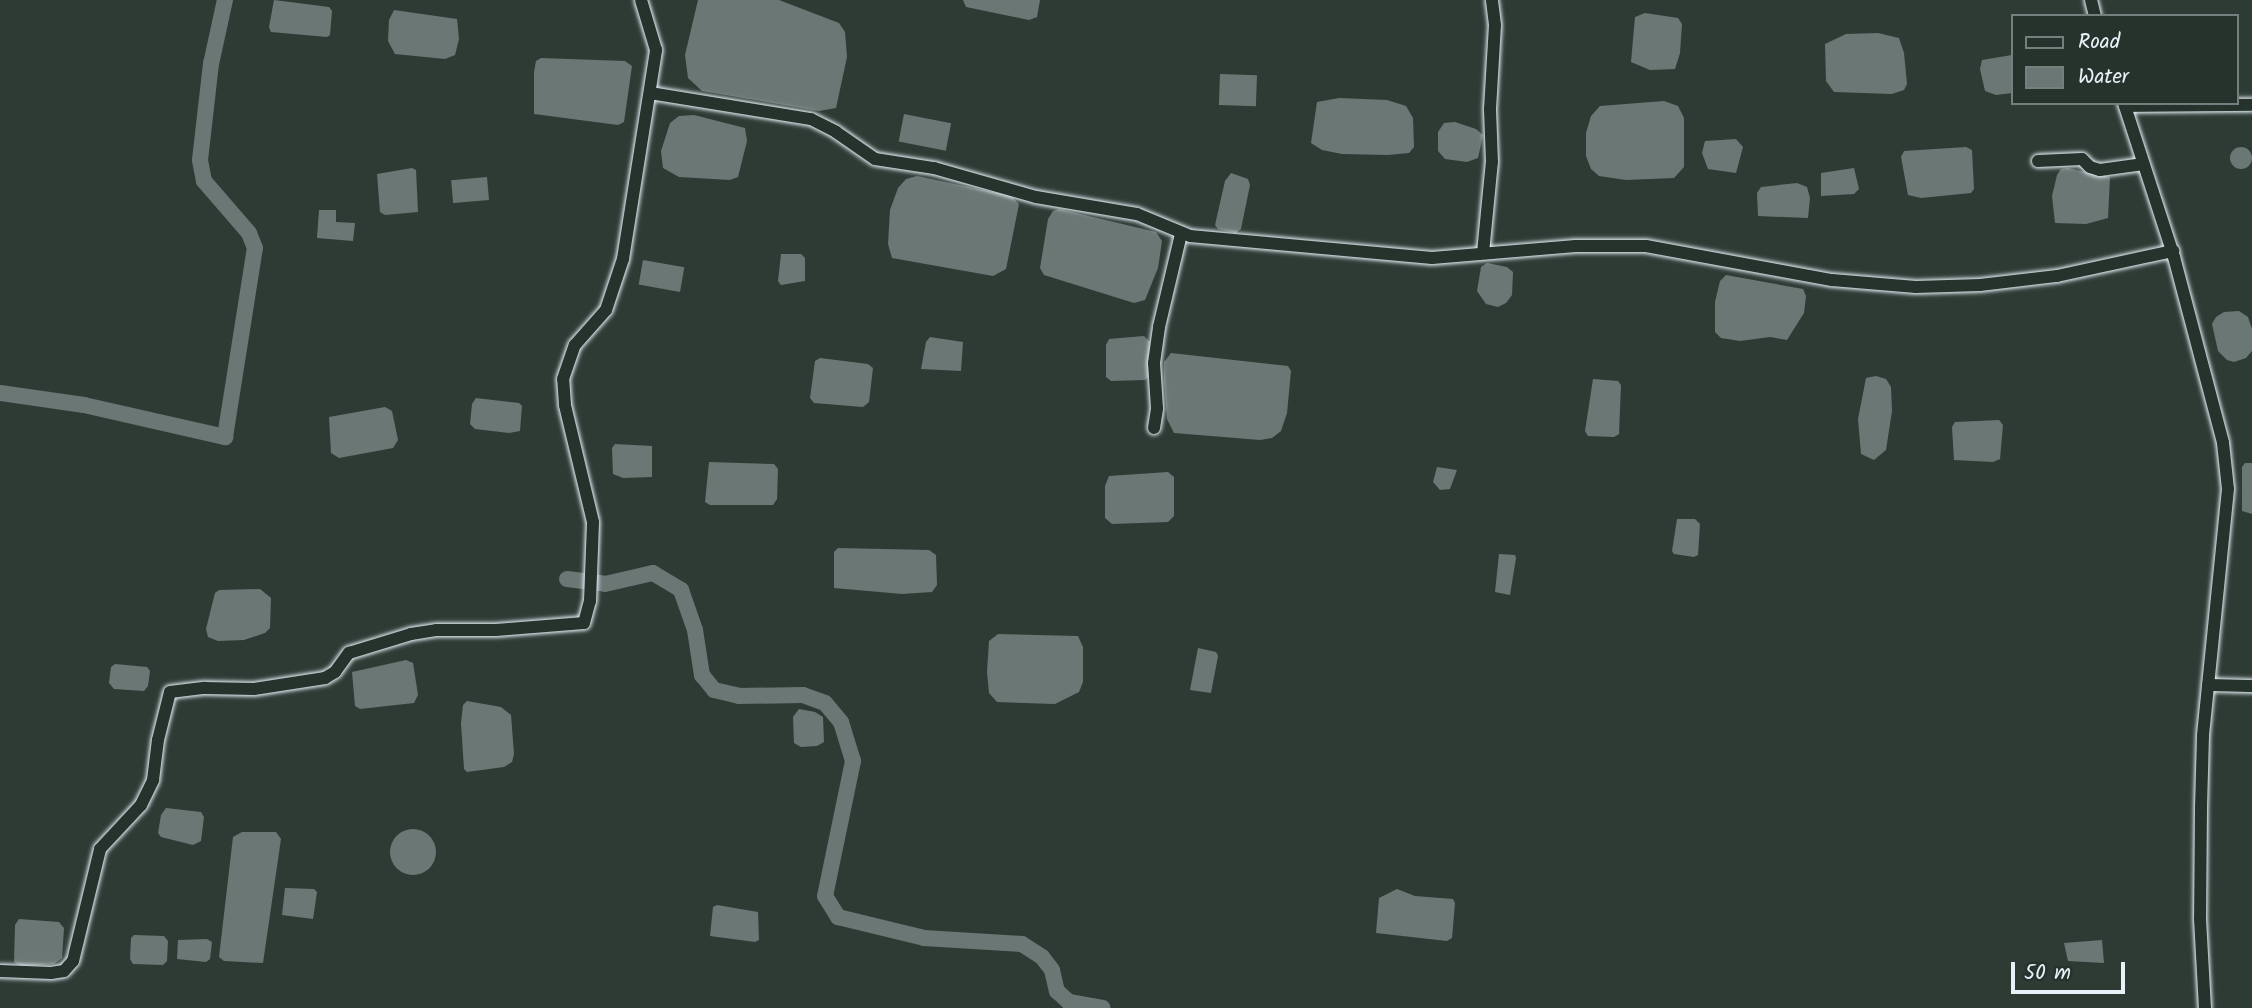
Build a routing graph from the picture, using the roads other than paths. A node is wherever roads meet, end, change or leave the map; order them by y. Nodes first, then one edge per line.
1 (641, 0) edge
2 (1492, 0) edge
3 (650, 93) junction
4 (2124, 105) edge
5 (2252, 105) edge
6 (2038, 160) dead end
7 (2144, 164) junction
8 (1181, 234) junction
9 (2173, 251) junction
10 (1483, 253) junction
11 (1154, 428) dead end
12 (2208, 685) junction
13 (2252, 686) edge
14 (0, 971) edge
15 (2205, 1008) edge

1 - 3 street
2 - 10 street
3 - 8 street
3 - 14 street
4 - 5 street
4 - 7 street
6 - 7 street
7 - 9 street
8 - 10 street
8 - 11 street
9 - 10 street
9 - 12 street
12 - 13 street
12 - 15 street

